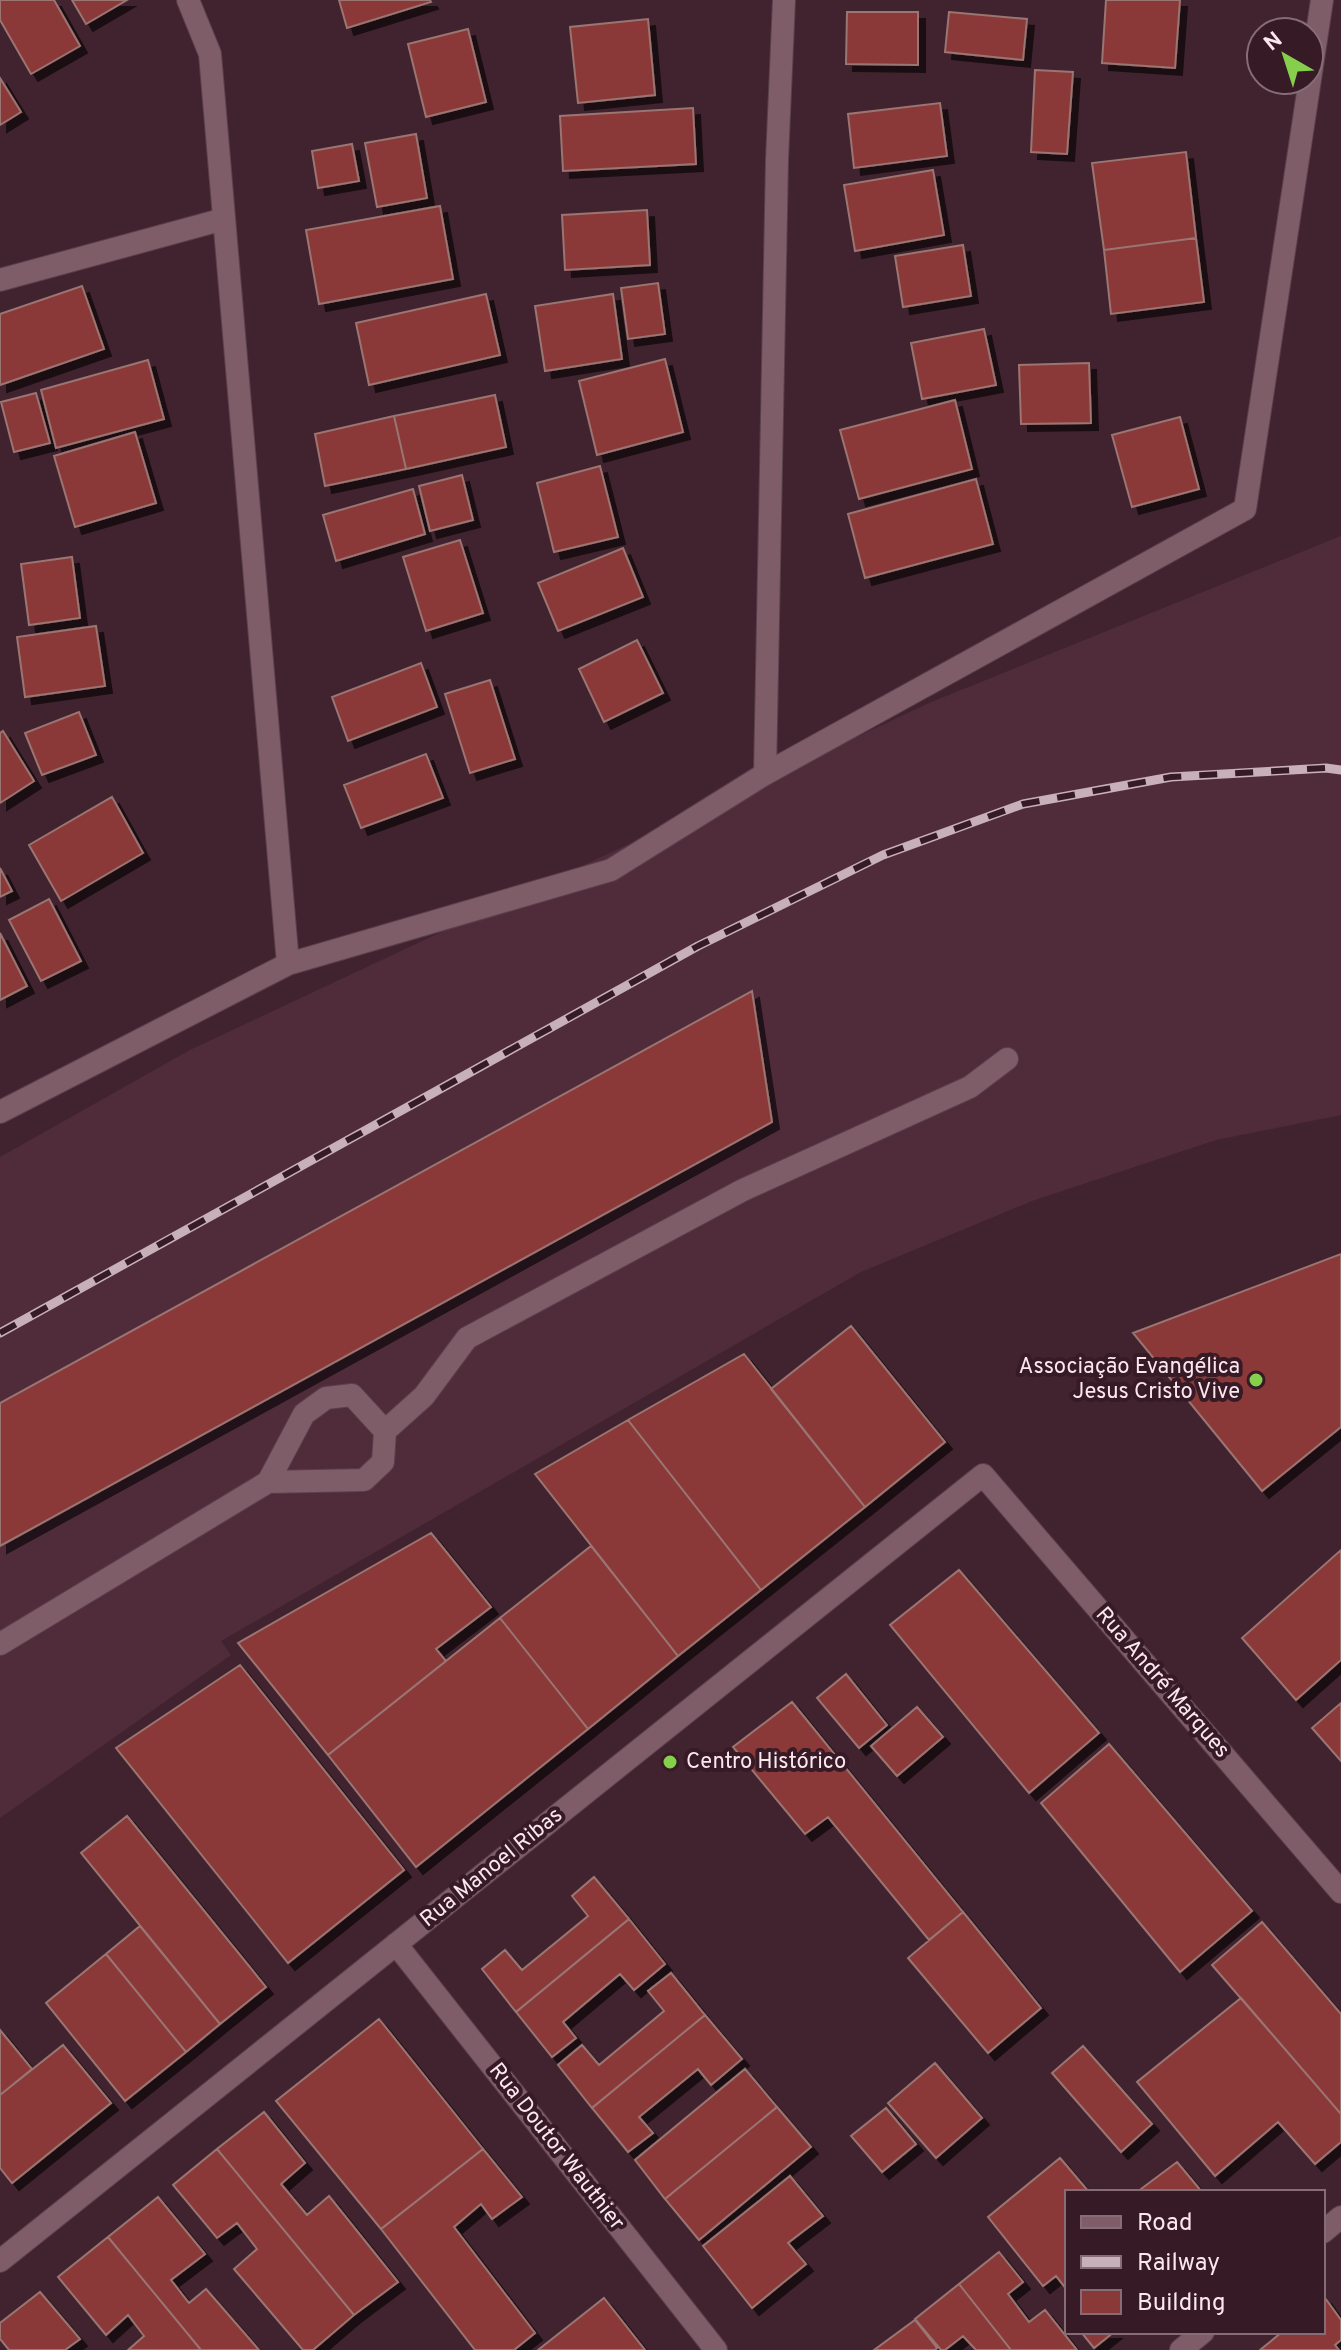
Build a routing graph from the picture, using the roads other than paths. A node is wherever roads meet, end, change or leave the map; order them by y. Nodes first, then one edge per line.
1 (188, 0) edge
2 (784, 0) edge
3 (1322, 0) edge
4 (224, 219) junction
5 (0, 280) edge
6 (765, 774) junction
7 (288, 964) junction
8 (1007, 1059) dead end
9 (0, 1112) edge
10 (385, 1431) junction
11 (983, 1475) joint
12 (268, 1482) junction
13 (0, 1644) edge
14 (1341, 1892) edge
15 (396, 1944) junction
16 (1341, 2217) edge
17 (1325, 2230) edge
18 (0, 2261) edge
19 (1201, 2334) edge
20 (716, 2350) edge
21 (1181, 2350) edge

1 - 4 street
2 - 6 street
3 - 6 street
4 - 5 street
4 - 7 street
6 - 7 street
7 - 9 street
8 - 10 street
10 - 12 street
10 - 12 street
11 - 14 street, Rua André Marques
11 - 15 street, Rua Manoel Ribas
12 - 13 street
15 - 18 street, Rua Manoel Ribas
15 - 20 street, Rua Doutor Wauthier
16 - 17 street
19 - 21 street

